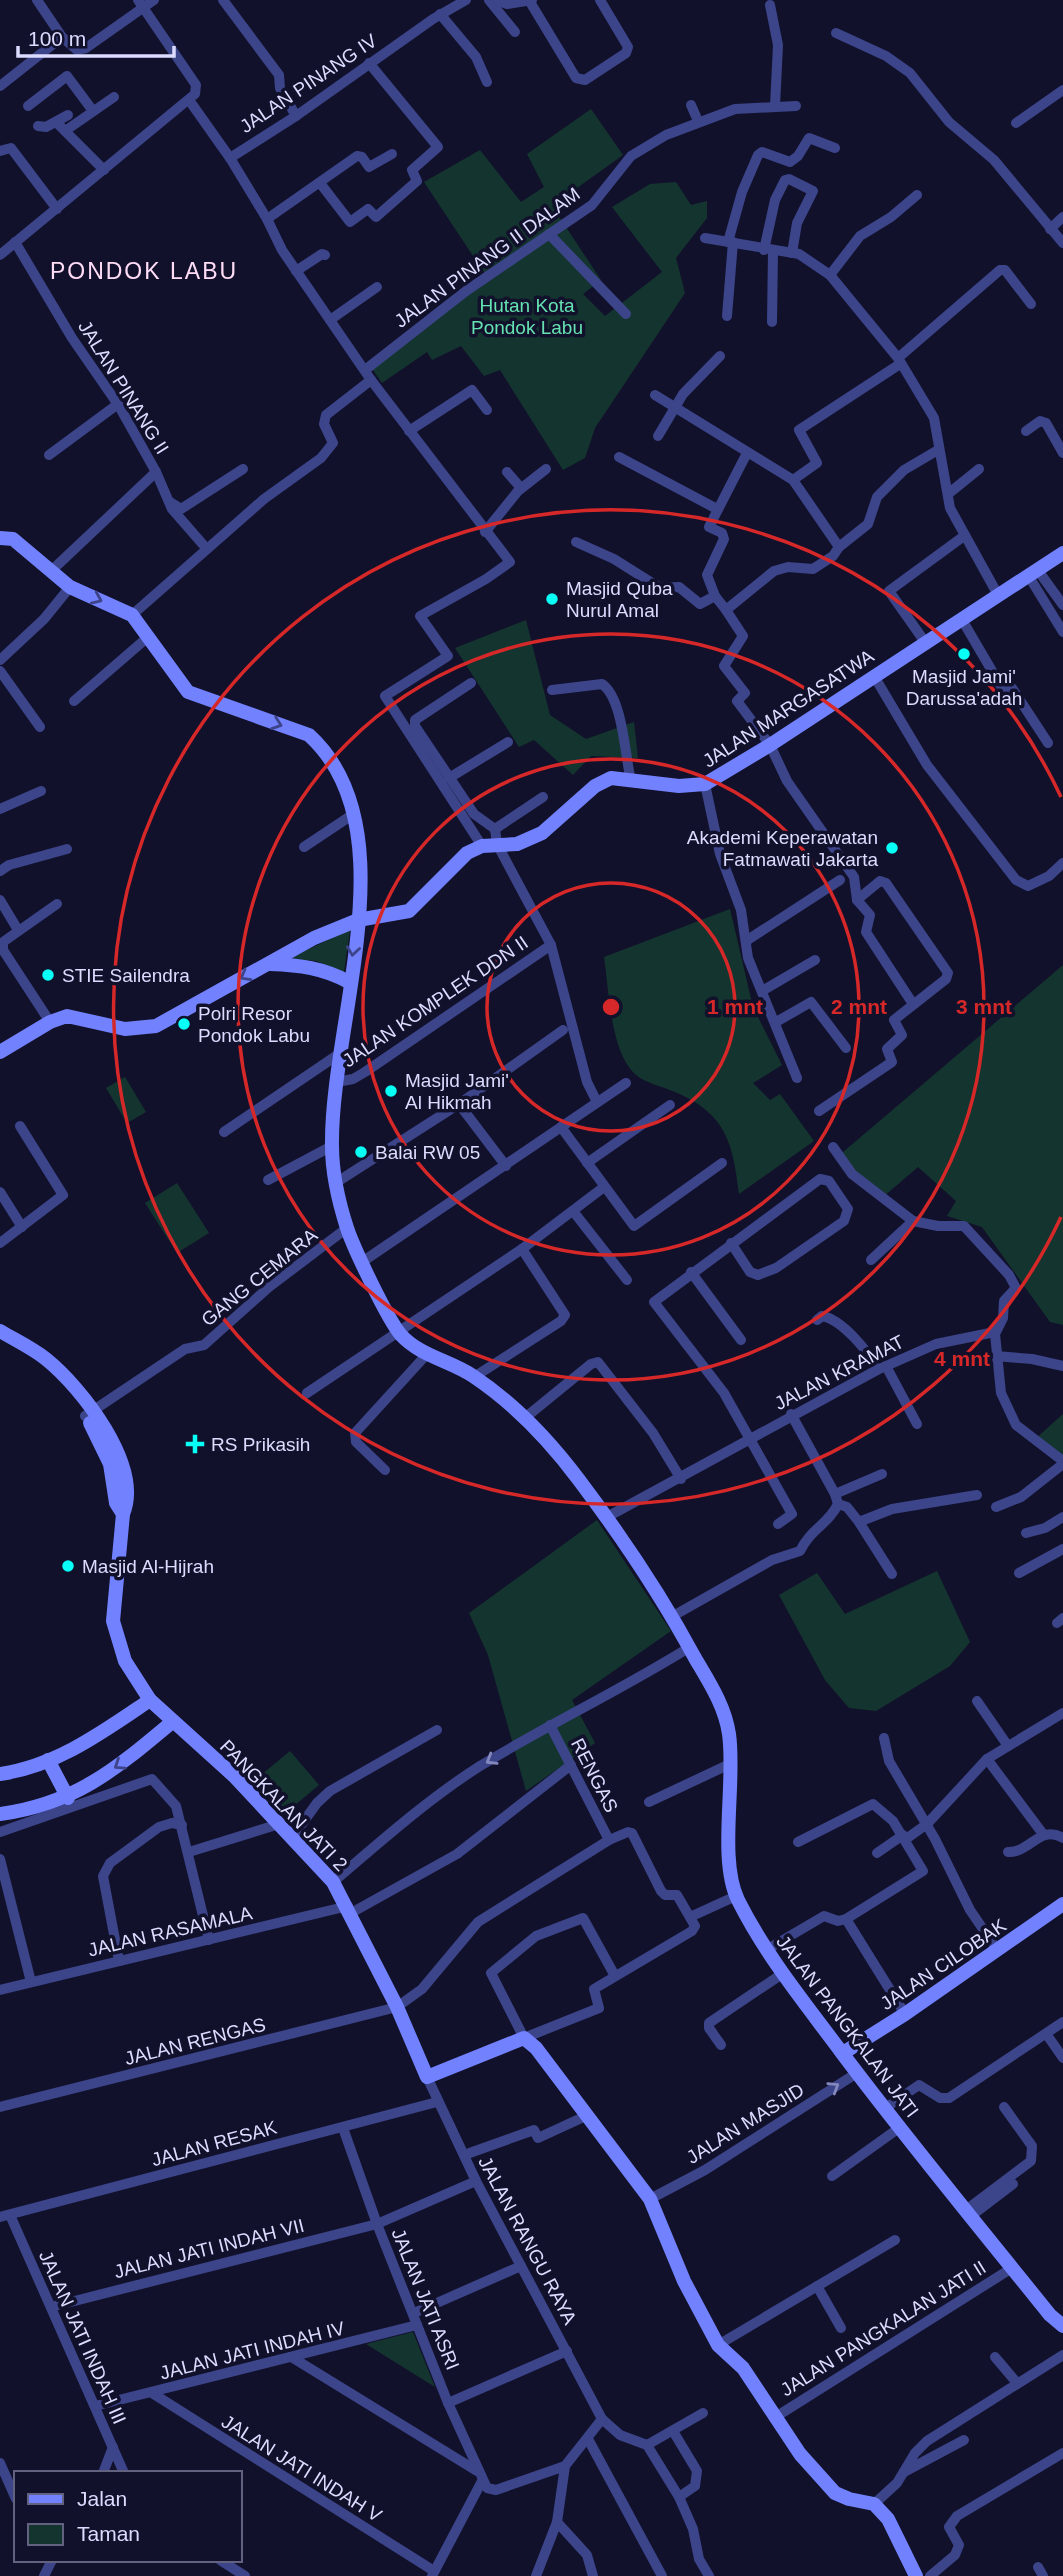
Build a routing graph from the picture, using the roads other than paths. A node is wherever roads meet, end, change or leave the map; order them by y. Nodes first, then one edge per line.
1 (37, 0) edge
2 (154, 0) edge
3 (223, 0) edge
4 (466, 0) edge
5 (489, 0) edge
6 (495, 0) edge
7 (600, 0) edge
8 (531, 1) edge
9 (141, 4) edge
10 (770, 5) dead end
11 (440, 14) junction
12 (515, 32) dead end
13 (836, 33) dead end
14 (62, 37) junction
15 (369, 63) junction
16 (487, 82) dead end
17 (0, 86) edge
18 (1063, 90) edge
19 (114, 97) dead end
20 (189, 100) junction
21 (691, 105) dead end
22 (28, 106) dead end
23 (775, 106) junction
24 (796, 106) dead end
25 (93, 111) junction
26 (68, 115) dead end
27 (296, 116) junction
28 (698, 121) junction
29 (57, 122) junction
30 (1016, 123) dead end
31 (38, 126) dead end
32 (65, 131) junction
33 (835, 148) dead end
34 (0, 151) edge
35 (392, 154) dead end
36 (230, 158) junction
37 (104, 170) junction
38 (320, 183) junction
39 (917, 195) dead end
40 (57, 209) junction
41 (1063, 217) edge
42 (267, 219) junction
43 (1050, 229) junction
44 (549, 233) junction
45 (705, 238) dead end
46 (15, 242) junction
47 (731, 242) junction
48 (1063, 243) edge
49 (769, 250) junction
50 (792, 253) junction
51 (0, 255) edge
52 (325, 255) dead end
53 (296, 271) junction
54 (830, 275) junction
55 (377, 287) dead end
56 (1031, 304) dead end
57 (626, 314) dead end
58 (727, 316) dead end
59 (330, 320) junction
60 (772, 323) dead end
61 (720, 356) dead end
62 (899, 361) junction
63 (368, 375) junction
64 (655, 395) dead end
65 (118, 404) junction
66 (677, 406) junction
67 (487, 410) dead end
68 (409, 431) junction
69 (1026, 431) dead end
70 (657, 436) dead end
71 (938, 450) junction
72 (747, 453) junction
73 (1063, 453) edge
74 (49, 455) dead end
75 (619, 457) dead end
76 (546, 469) dead end
77 (979, 469) dead end
78 (243, 470) dead end
79 (156, 472) junction
80 (507, 472) dead end
81 (793, 480) junction
82 (521, 493) junction
83 (948, 494) junction
84 (169, 502) junction
85 (717, 509) junction
86 (485, 531) junction
87 (964, 536) junction
88 (0, 538) edge
89 (576, 542) dead end
90 (839, 547) junction
91 (206, 548) junction
92 (1063, 553) edge
93 (50, 572) junction
94 (1033, 572) junction
95 (70, 587) junction
96 (998, 595) junction
97 (715, 596) junction
98 (1063, 606) edge
99 (726, 610) junction
100 (132, 615) junction
101 (961, 618) junction
102 (1063, 632) edge
103 (148, 637) junction
104 (925, 642) junction
105 (0, 660) edge
106 (0, 671) edge
107 (874, 676) junction
108 (471, 683) dead end
109 (552, 690) dead end
110 (74, 701) dead end
111 (40, 727) dead end
112 (508, 742) dead end
113 (1048, 743) dead end
114 (770, 745) junction
115 (449, 778) junction
116 (631, 781) junction
117 (705, 784) junction
118 (41, 791) dead end
119 (543, 797) dead end
120 (0, 809) edge
121 (355, 813) junction
122 (495, 829) junction
123 (490, 845) junction
124 (304, 847) dead end
125 (67, 849) dead end
126 (1063, 863) edge
127 (0, 870) edge
128 (840, 880) dead end
129 (0, 900) edge
130 (857, 900) junction
131 (57, 904) dead end
132 (358, 920) junction
133 (18, 930) junction
134 (746, 941) junction
135 (551, 945) junction
136 (815, 960) dead end
137 (267, 964) junction
138 (349, 982) junction
139 (762, 991) junction
140 (913, 1004) junction
141 (50, 1022) junction
142 (776, 1022) junction
143 (563, 1030) dead end
144 (846, 1048) dead end
145 (0, 1052) edge
146 (339, 1054) junction
147 (797, 1078) dead end
148 (339, 1082) junction
149 (626, 1083) dead end
150 (597, 1102) junction
151 (459, 1104) junction
152 (670, 1105) dead end
153 (819, 1111) dead end
154 (20, 1126) dead end
155 (561, 1127) junction
156 (224, 1132) dead end
157 (332, 1146) junction
158 (833, 1147) dead end
159 (587, 1163) junction
160 (722, 1163) dead end
161 (506, 1166) junction
162 (268, 1180) dead end
163 (340, 1180) junction
164 (604, 1187) junction
165 (0, 1192) edge
166 (573, 1211) junction
167 (913, 1221) junction
168 (22, 1227) junction
169 (347, 1228) junction
170 (0, 1243) edge
171 (731, 1244) junction
172 (522, 1249) junction
173 (366, 1259) junction
174 (871, 1260) dead end
175 (691, 1272) junction
176 (627, 1280) dead end
177 (817, 1320) dead end
178 (0, 1331) edge
179 (403, 1331) junction
180 (995, 1334) junction
181 (0, 1339) edge
182 (741, 1340) dead end
183 (427, 1354) junction
184 (995, 1356) junction
185 (1063, 1366) edge
186 (882, 1368) junction
187 (474, 1377) junction
188 (307, 1393) dead end
189 (88, 1413) junction
190 (791, 1414) junction
191 (526, 1417) junction
192 (917, 1424) dead end
193 (748, 1438) junction
194 (1063, 1462) edge
195 (385, 1469) dead end
196 (882, 1474) dead end
197 (681, 1479) junction
198 (976, 1495) dead end
199 (836, 1499) junction
200 (996, 1507) dead end
201 (607, 1517) junction
202 (1063, 1517) edge
203 (859, 1522) junction
204 (778, 1524) dead end
205 (1026, 1533) dead end
206 (1063, 1549) edge
207 (1019, 1573) dead end
208 (892, 1574) dead end
209 (673, 1616) junction
210 (690, 1647) junction
211 (150, 1700) junction
212 (977, 1701) dead end
213 (1063, 1713) edge
214 (172, 1722) junction
215 (550, 1725) junction
216 (438, 1730) dead end
217 (884, 1738) dead end
218 (1008, 1746) junction
219 (987, 1759) junction
220 (48, 1760) junction
221 (732, 1763) junction
222 (571, 1765) junction
223 (0, 1774) edge
224 (68, 1798) junction
225 (649, 1802) dead end
226 (0, 1814) edge
227 (927, 1824) junction
228 (182, 1825) junction
229 (276, 1825) junction
230 (0, 1832) edge
231 (1043, 1834) junction
232 (904, 1837) junction
233 (1063, 1838) edge
234 (291, 1839) junction
235 (609, 1840) junction
236 (798, 1842) dead end
237 (189, 1852) junction
238 (1008, 1852) dead end
239 (877, 1853) dead end
240 (0, 1859) edge
241 (333, 1882) junction
242 (736, 1896) junction
243 (1063, 1904) edge
244 (349, 1910) junction
245 (690, 1917) junction
246 (846, 1919) junction
247 (209, 1940) junction
248 (765, 1950) junction
249 (998, 1951) junction
250 (119, 1961) junction
251 (782, 1974) junction
252 (615, 1976) junction
253 (31, 1982) junction
254 (0, 1990) edge
255 (397, 2007) junction
256 (905, 2014) junction
257 (1063, 2022) edge
258 (1047, 2035) junction
259 (524, 2038) junction
260 (721, 2045) dead end
261 (843, 2053) junction
262 (1063, 2058) edge
263 (857, 2073) junction
264 (427, 2077) junction
265 (437, 2102) junction
266 (0, 2107) edge
267 (1004, 2107) dead end
268 (884, 2109) junction
269 (588, 2115) junction
270 (343, 2128) junction
271 (899, 2128) junction
272 (464, 2155) junction
273 (832, 2176) dead end
274 (476, 2181) junction
275 (1013, 2184) dead end
276 (650, 2200) junction
277 (968, 2213) junction
278 (5, 2216) edge
279 (377, 2224) junction
280 (895, 2239) dead end
281 (521, 2266) junction
282 (1012, 2268) junction
283 (817, 2286) junction
284 (51, 2307) junction
285 (414, 2313) junction
286 (417, 2325) junction
287 (1063, 2326) edge
288 (841, 2328) dead end
289 (718, 2345) junction
290 (567, 2351) junction
291 (1063, 2355) edge
292 (995, 2357) dead end
293 (293, 2358) junction
294 (1017, 2383) junction
295 (152, 2393) junction
296 (448, 2403) junction
297 (95, 2406) junction
298 (703, 2413) dead end
299 (774, 2418) junction
300 (602, 2419) junction
301 (673, 2431) junction
302 (588, 2439) junction
303 (964, 2440) dead end
304 (647, 2445) junction
305 (113, 2447) junction
306 (1063, 2453) edge
307 (0, 2463) edge
308 (565, 2466) junction
309 (104, 2471) edge
310 (123, 2471) edge
311 (903, 2472) junction
312 (480, 2476) junction
313 (14, 2494) edge
314 (679, 2497) junction
315 (874, 2504) junction
316 (557, 2522) junction
317 (223, 2562) edge
318 (433, 2574) edge
319 (245, 2576) edge
320 (536, 2576) edge
321 (593, 2576) edge
322 (662, 2576) edge
323 (709, 2576) edge
324 (916, 2576) edge
325 (930, 2576) edge

1 - 14 street
2 - 9 street
3 - 27 street
4 - 11 street, JALAN PINANG IV
5 - 12 street
6 - 8 street
7 - 8 street
9 - 14 street
9 - 20 street
10 - 23 street
11 - 15 street, JALAN PINANG IV
11 - 16 street
13 - 43 street
14 - 17 street
15 - 27 street, JALAN PINANG IV
15 - 38 street
18 - 30 street
19 - 25 street
20 - 36 street, JALAN PINANG IV
20 - 37 street
21 - 28 street
22 - 25 street
23 - 24 street, JALAN PINANG II DALAM
23 - 28 street, JALAN PINANG II DALAM
25 - 32 street
26 - 29 street
27 - 36 street, JALAN PINANG IV
28 - 44 street, JALAN PINANG II DALAM
29 - 31 street
29 - 32 street
32 - 37 street
33 - 47 street
34 - 40 street
35 - 38 street
36 - 42 street
37 - 40 street
38 - 42 street
39 - 54 street
40 - 46 street
41 - 43 street
42 - 53 street
43 - 48 street
44 - 57 street
44 - 63 street, JALAN PINANG II DALAM
45 - 47 street
46 - 51 street
46 - 65 street, JALAN PINANG II
47 - 49 street
47 - 58 street
49 - 50 street
49 - 50 street
49 - 60 street
50 - 54 street
52 - 53 street
53 - 59 street
54 - 62 street
55 - 59 street
56 - 62 street
59 - 63 street
61 - 66 street
62 - 71 street
62 - 81 street
63 - 68 street
63 - 91 street
64 - 66 street
65 - 74 street
65 - 79 street, JALAN PINANG II
66 - 70 street
66 - 72 street
67 - 68 street
68 - 86 street
69 - 73 street
71 - 83 street
71 - 90 street
72 - 81 street
72 - 85 street
75 - 85 street
76 - 82 street
77 - 83 street
78 - 84 street
79 - 84 street, JALAN PINANG II
79 - 93 street
80 - 82 street
81 - 90 street
82 - 86 street
83 - 87 street
84 - 91 street, JALAN PINANG II
85 - 97 street
86 - 123 street
87 - 96 street
87 - 104 street
88 - 93 main road
89 - 97 street
90 - 99 street
91 - 100 street
92 - 94 main road, JALAN MARGASATWA
93 - 95 main road
94 - 96 main road, JALAN MARGASATWA
94 - 98 street
94 - 102 street
95 -> 100 main road
95 - 105 street
96 - 101 main road, JALAN MARGASATWA
97 - 99 street
99 - 114 street
100 - 103 main road, JALAN PANGKALAN JATI
101 - 104 main road, JALAN MARGASATWA
101 - 113 street
103 - 110 street
103 -> 121 main road, JALAN PANGKALAN JATI
104 - 107 main road, JALAN MARGASATWA
106 - 111 street
107 - 114 main road, JALAN MARGASATWA
107 - 126 street
108 - 115 street
109 - 116 street
112 - 115 street
114 - 117 main road, JALAN MARGASATWA
114 - 130 street
115 - 122 street
116 - 117 main road, JALAN MARGASATWA
116 - 123 main road, JALAN MARGASATWA
117 - 134 street
118 - 120 street
119 - 122 street
121 - 124 street
121 - 132 main road, JALAN PANGKALAN JATI
122 - 123 street
123 - 132 main road, JALAN MARGASATWA
123 - 135 street, JALAN KOMPLEK DDN II
125 - 127 street
128 - 134 street
129 - 133 street
130 - 140 street
130 - 140 street
131 - 133 street
132 - 137 main road, JALAN MARGASATWA
132 -> 138 main road, JALAN PANGKALAN JATI
133 - 141 street
134 - 139 street
135 - 148 street, JALAN KOMPLEK DDN II
135 - 150 street, JALAN KOMPLEK DDN II
136 - 139 street
137 - 138 main road
137 -> 141 main road, JALAN MARGASATWA
138 - 146 main road, JALAN PANGKALAN JATI
139 - 142 street
140 - 153 street
141 - 145 main road, JALAN MARGASATWA
142 - 144 street
142 - 147 street
143 - 151 street
146 - 148 main road, JALAN PANGKALAN JATI
146 - 156 street
148 - 157 main road, JALAN PANGKALAN JATI
149 - 150 street
150 - 155 street
151 - 161 street
151 - 163 street
152 - 159 street
154 - 168 street
155 - 159 street
155 - 161 street
157 - 162 street
157 - 163 main road, JALAN PANGKALAN JATI
158 - 167 street
159 - 164 street
160 - 164 street
161 - 173 street
163 - 169 main road, JALAN PANGKALAN JATI
164 - 166 street
165 - 168 street
166 - 172 street
166 - 176 street
167 - 174 street
167 - 180 street
168 - 170 street
169 - 173 main road, JALAN PANGKALAN JATI
169 - 189 street, GANG CEMARA
171 - 171 street
171 - 175 street
172 - 179 street
172 - 187 street
173 - 179 main road, JALAN PANGKALAN JATI
175 - 182 street
175 - 193 street
177 - 186 street
178 - 189 main road
179 - 183 main road, JALAN PANGKALAN JATI
179 - 188 street
180 - 184 street
180 - 186 street, JALAN KRAMAT
181 - 189 main road
183 - 187 main road, JALAN PANGKALAN JATI
183 - 195 street
184 - 185 street
184 - 194 street
186 - 190 street, JALAN KRAMAT
186 - 192 street
187 - 191 main road, JALAN PANGKALAN JATI
189 - 211 main road, PANGKALAN JATI 2
190 - 193 street, JALAN KRAMAT
190 - 199 street
191 - 197 street
191 - 201 main road, JALAN PANGKALAN JATI
193 - 197 street, JALAN KRAMAT
193 - 204 street
194 - 200 street
196 - 199 street
197 - 201 street, JALAN KRAMAT
198 - 203 street
199 - 203 street
199 - 209 street
201 - 209 main road, JALAN PANGKALAN JATI
202 - 205 street
203 - 208 street
206 - 207 street
209 - 210 main road, JALAN PANGKALAN JATI
210 - 215 street
210 - 221 main road, JALAN PANGKALAN JATI
211 - 214 main road, PANGKALAN JATI 2
211 - 220 main road
212 - 218 street
213 - 218 street
214 -> 224 main road
214 - 229 main road, PANGKALAN JATI 2
215 - 222 street, RENGAS
215 -> 241 street
216 - 234 street
217 - 227 street
218 - 219 street
219 - 227 street
219 - 231 street
220 - 223 main road
220 - 224 main road
221 - 225 street
221 - 242 main road, JALAN PANGKALAN JATI
222 - 235 street, RENGAS
222 - 244 street, JALAN RASAMALA
224 - 226 main road
227 - 232 street
227 - 249 street
228 - 230 street
228 - 237 street
228 - 250 street
229 - 234 main road, PANGKALAN JATI 2
229 - 237 street
231 - 233 street
231 - 238 street
232 - 236 street
232 - 239 street
232 - 246 street
234 - 241 main road, PANGKALAN JATI 2
235 - 245 street
235 - 255 street
237 - 247 street
240 - 253 street
241 - 244 main road, PANGKALAN JATI 2
242 - 245 street
242 - 248 main road, JALAN PANGKALAN JATI
243 - 249 main road, JALAN CILOBAK
244 - 247 street, JALAN RASAMALA
244 - 255 main road, PANGKALAN JATI 2
245 - 252 street
246 - 248 street
246 - 256 street
247 - 250 street, JALAN RASAMALA
248 - 251 main road, JALAN PANGKALAN JATI
249 - 256 main road, JALAN CILOBAK
250 - 253 street, JALAN RASAMALA
251 - 260 street
251 - 261 main road, JALAN PANGKALAN JATI
252 - 259 street
252 - 259 street
253 - 254 street, JALAN RASAMALA
255 - 264 main road, PANGKALAN JATI 2
255 - 266 street, JALAN RENGAS
256 - 261 main road, JALAN CILOBAK
257 - 258 street
258 - 262 street
258 - 268 street
259 - 264 main road
259 - 269 main road
261 - 263 main road, JALAN PANGKALAN JATI
263 - 268 main road, JALAN PANGKALAN JATI
276 -> 263 street, JALAN MASJID
264 - 265 street, JALAN RANGU RAYA
265 - 270 street, JALAN RESAK
265 - 272 street, JALAN RANGU RAYA
267 - 277 street
268 - 271 main road, JALAN PANGKALAN JATI
269 - 272 street
269 - 276 main road
270 - 278 street, JALAN RESAK
270 - 279 street, JALAN JATI ASRI
271 - 273 street
271 - 277 main road, JALAN PANGKALAN JATI
272 - 274 street, JALAN RANGU RAYA
274 - 279 street, JALAN JATI INDAH VII
274 - 281 street, JALAN RANGU RAYA
275 - 277 street
276 - 289 main road
277 - 282 main road, JALAN PANGKALAN JATI
278 - 284 street, JALAN JATI INDAH III
279 - 284 street, JALAN JATI INDAH VII
279 - 285 street, JALAN JATI ASRI
280 - 283 street
281 - 285 street
281 - 290 street, JALAN RANGU RAYA
282 - 287 main road, JALAN PANGKALAN JATI
282 - 299 street, JALAN PANGKALAN JATI II
283 - 288 street
283 - 289 street
284 - 297 street, JALAN JATI INDAH III
285 - 286 street, JALAN JATI ASRI
286 - 293 street, JALAN JATI INDAH IV
286 - 296 street, JALAN JATI ASRI
289 - 299 main road
290 - 296 street
290 - 300 street, JALAN RANGU RAYA
291 - 294 street
292 - 294 street
293 - 295 street, JALAN JATI INDAH IV
293 - 312 street
294 - 311 street
295 - 297 street, JALAN JATI INDAH IV
295 - 318 street, JALAN JATI INDAH V
296 - 312 street, JALAN JATI ASRI
297 - 305 street, JALAN JATI INDAH III
298 - 301 street
299 - 315 main road
300 - 302 street
300 - 304 street
301 - 304 street
301 - 314 street
302 - 308 street
302 - 322 street
303 - 311 street
304 - 314 street
305 - 309 street
305 - 310 street, JALAN JATI INDAH III
306 - 325 street
307 - 313 street
308 - 312 street
308 - 316 street
311 - 315 street
312 - 318 street
314 - 323 street
315 - 324 main road
316 - 320 street
316 - 321 street
317 - 319 street

